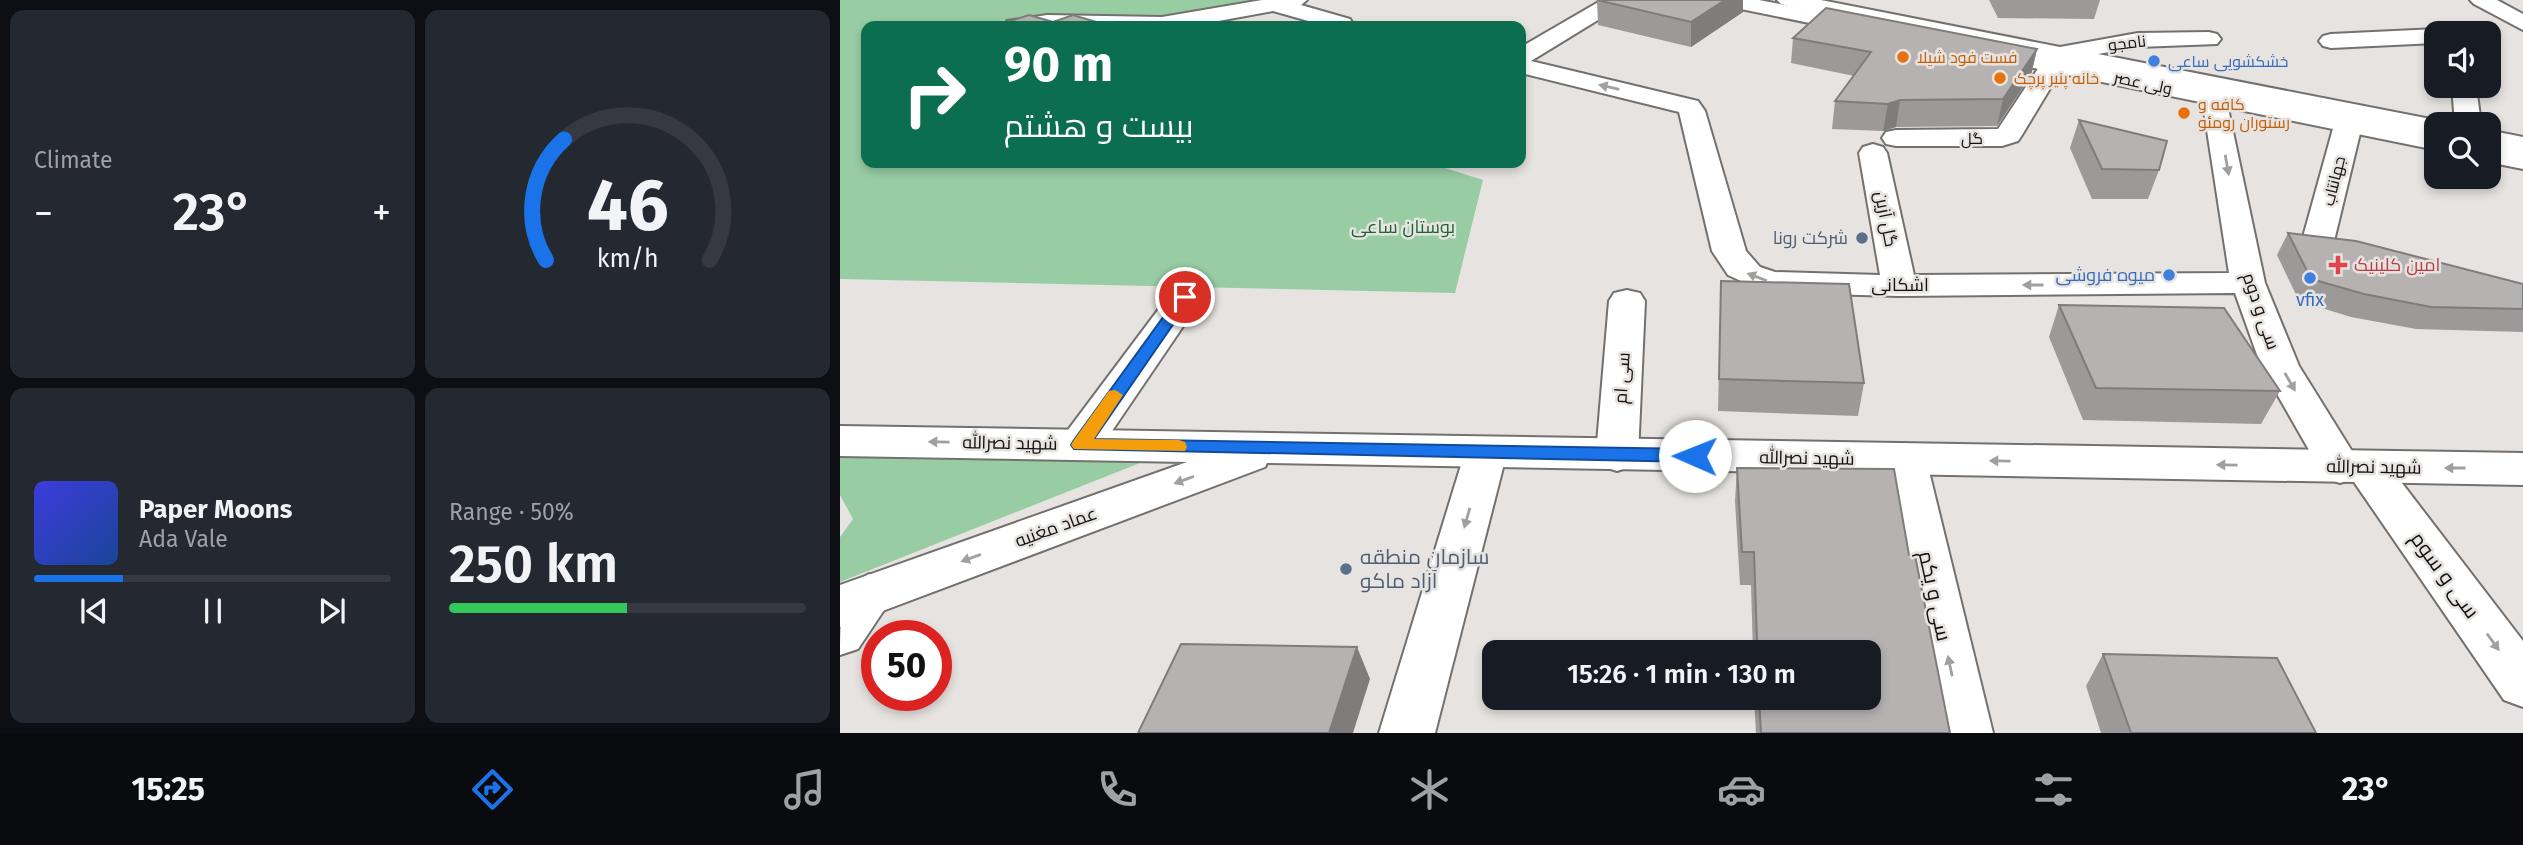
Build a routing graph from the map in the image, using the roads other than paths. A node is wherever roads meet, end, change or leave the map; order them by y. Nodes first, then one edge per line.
1 (1296, 0) edge
2 (1618, 0) edge
3 (1788, 0) edge
4 (2481, 0) edge
5 (1739, 1) edge
6 (1273, 4) junction
7 (1174, 21) edge
8 (1332, 21) edge
9 (2517, 31) edge
10 (2424, 37) edge
11 (2209, 39) dead end
12 (2331, 41) dead end
13 (1526, 54) edge
14 (2054, 59) junction
15 (1526, 67) edge
16 (2215, 98) junction
17 (2348, 125) junction
18 (2424, 126) edge
19 (2424, 140) edge
20 (2501, 141) edge
21 (2523, 145) edge
22 (1885, 146) joint
23 (2501, 156) edge
24 (2523, 160) edge
25 (2319, 237) edge
26 (2248, 284) junction
27 (1899, 286) junction
28 (1185, 297) dead end
29 (1627, 301) dead end
30 (840, 440) edge
31 (1080, 445) junction
32 (1272, 448) junction
33 (1486, 452) junction
34 (1617, 455) junction
35 (1905, 459) junction
36 (2354, 467) junction
37 (2523, 469) edge
38 (850, 611) edge
39 (2523, 683) edge
40 (1407, 733) edge
41 (1965, 733) edge

1 - 6 street
2 - 13 street
3 - 14 street
4 - 9 street
5 - 14 street, ولی عصر
6 - 7 street
6 - 8 street
10 - 12 street
11 - 14 street, نامجو
14 - 16 street, ولی عصر
14 - 18 street
14 - 22 street, گل
27 -> 15 street, اشکانی
16 - 17 street, ولی عصر
16 -> 26 street, سی و دوم
17 - 19 street, ولی عصر
17 - 25 street, جهانتاب
20 - 21 street
22 - 27 street, گل آزین
23 - 24 street
26 -> 27 street, اشکانی
26 -> 36 street, سی و دوم
28 - 31 street
29 - 34 street, سی ام
31 -> 30 street, شهید نصرالله
31 - 32 street, شهید نصرالله
32 - 33 street, شهید نصرالله
32 -> 38 street, عماد مغنیه
33 - 34 street, شهید نصرالله
33 -> 40 street
34 - 35 street, شهید نصرالله
36 -> 35 street, شهید نصرالله
41 -> 35 street, سی و یکم
37 -> 36 street, شهید نصرالله
36 -> 39 street, سی و سوم

